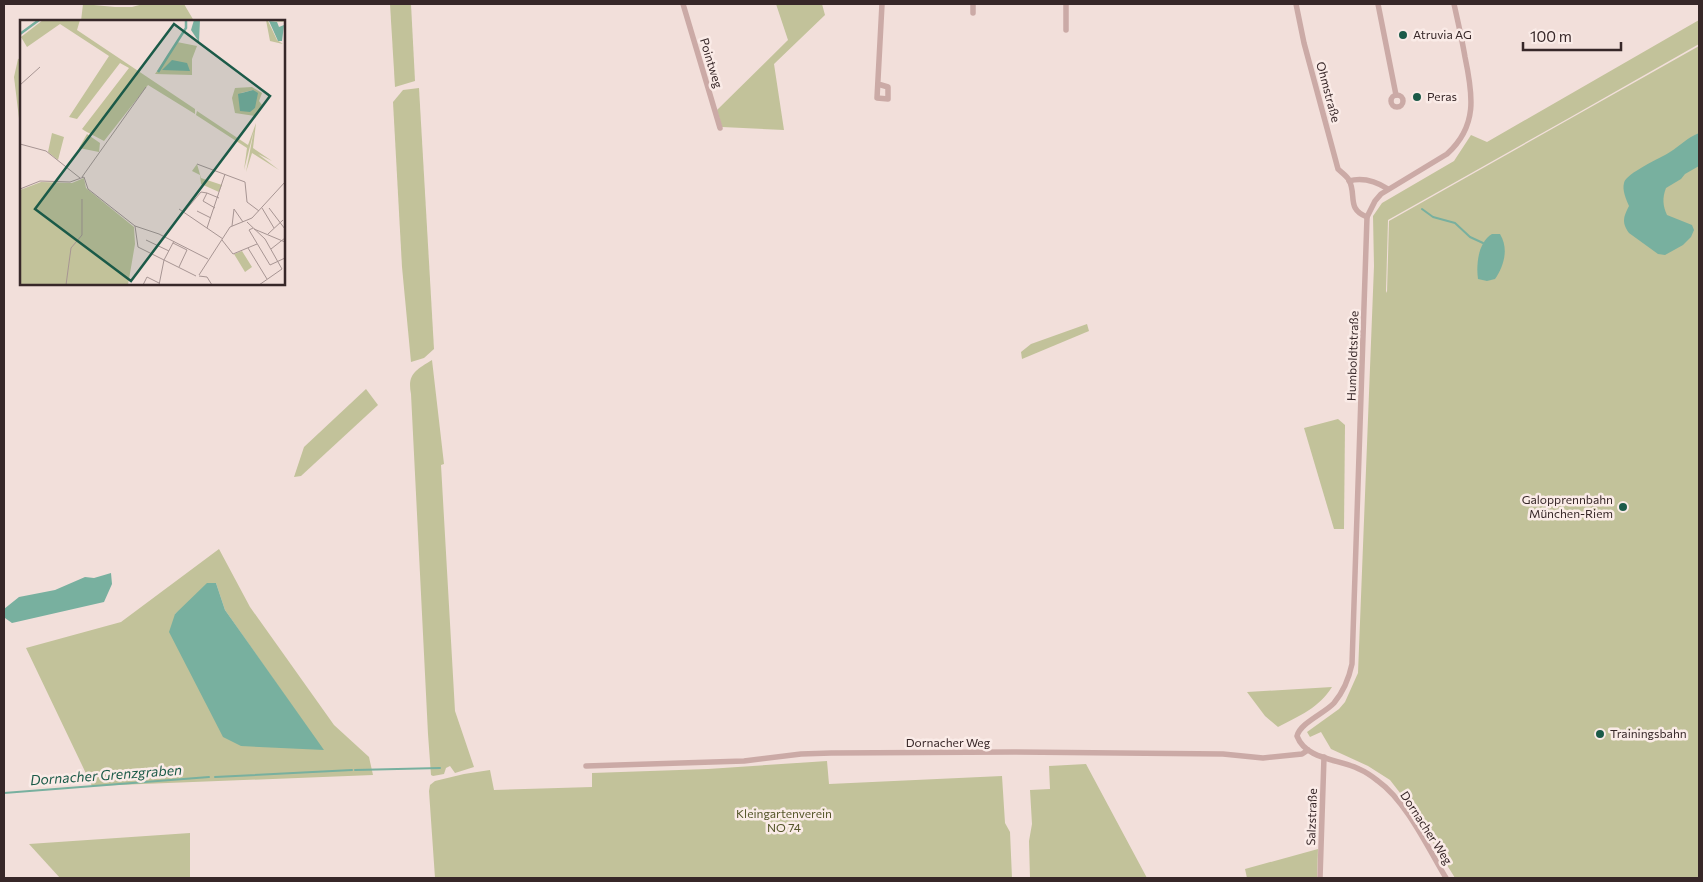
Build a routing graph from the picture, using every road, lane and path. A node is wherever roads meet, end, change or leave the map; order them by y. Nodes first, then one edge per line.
1 (683, 4) edge
2 (882, 4) edge
3 (974, 4) edge
4 (1066, 4) edge
5 (1296, 4) edge
6 (1378, 4) edge
7 (1454, 4) edge
8 (973, 13) dead end
9 (1066, 30) dead end
10 (878, 84) dead end
11 (1396, 95) dead end
12 (720, 128) dead end
13 (1349, 181) junction
14 (1388, 189) junction
15 (1367, 217) junction
16 (1296, 736) joint
17 (1308, 750) junction
18 (1324, 757) junction
19 (586, 766) dead end
20 (1320, 878) edge
21 (1446, 878) edge

1 - 12 street, Pointweg
2 - 10 street
3 - 8 street
4 - 9 street
5 - 13 street, Ohmstraße
6 - 11 street
7 - 14 street
13 - 14 street
13 - 15 street, Ohmstraße
14 - 15 street
15 - 16 street, Humboldtstraße
16 - 17 street, Dornacher Weg
17 - 18 street, Dornacher Weg
17 - 19 street, Dornacher Weg
18 - 20 street, Salzstraße
18 - 21 street, Dornacher Weg

